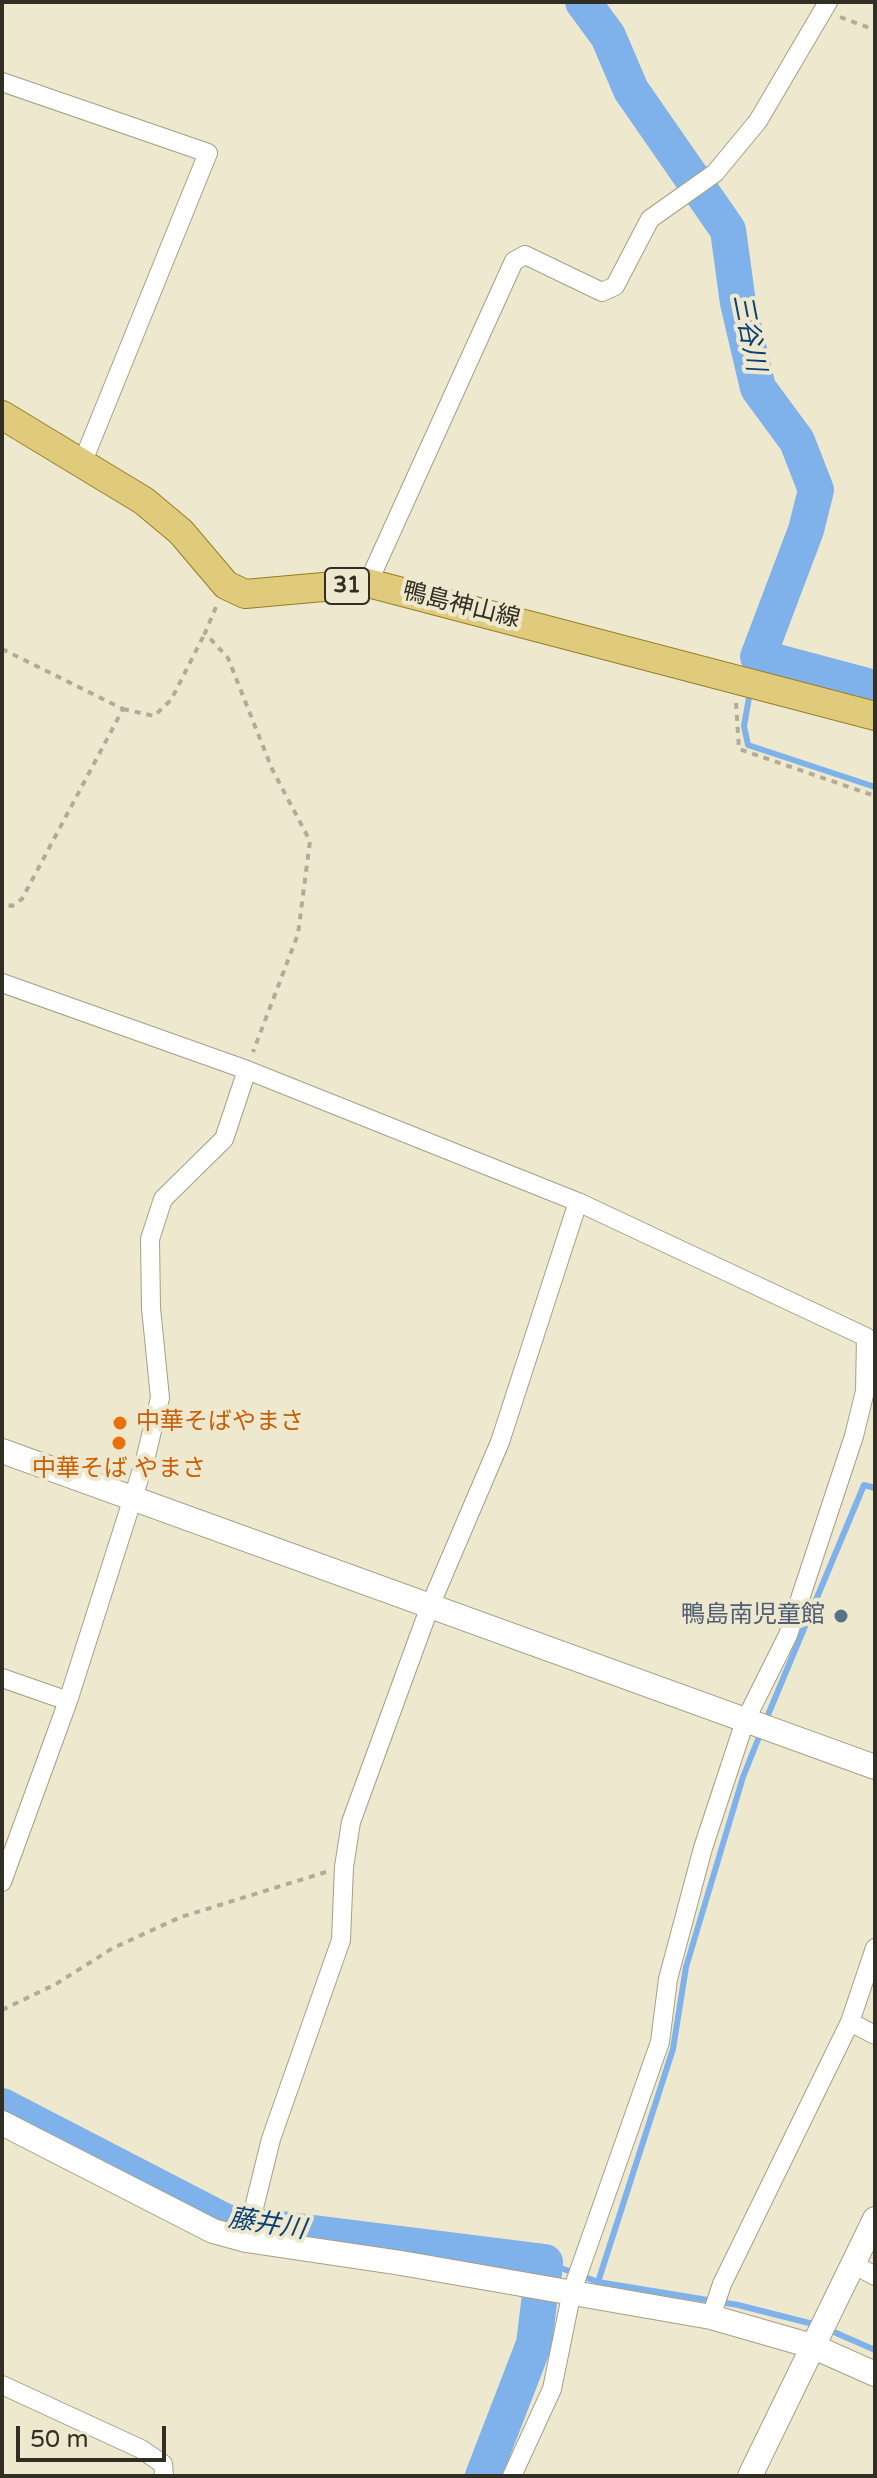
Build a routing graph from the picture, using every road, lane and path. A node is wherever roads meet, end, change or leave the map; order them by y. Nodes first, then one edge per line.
1 (825, 6) edge
2 (875, 30) edge
3 (2, 82) edge
4 (2, 415) edge
5 (83, 461) junction
6 (368, 583) junction
7 (226, 585) junction
8 (205, 633) junction
9 (2, 649) edge
10 (745, 681) junction
11 (123, 709) junction
12 (875, 716) edge
13 (875, 796) edge
14 (2, 903) edge
15 (2, 983) edge
16 (247, 1070) junction
17 (578, 1202) junction
18 (870, 1392) edge
19 (2, 1451) edge
20 (133, 1497) junction
21 (430, 1606) junction
22 (2, 1678) edge
23 (68, 1701) junction
24 (761, 1725) junction
25 (875, 1767) edge
26 (344, 1867) junction
27 (2, 1882) edge
28 (875, 1948) edge
29 (2, 2010) edge
30 (850, 2022) junction
31 (875, 2035) edge
32 (2, 2123) edge
33 (875, 2219) edge
34 (248, 2231) junction
35 (853, 2264) junction
36 (875, 2276) edge
37 (572, 2291) junction
38 (711, 2317) junction
39 (812, 2346) junction
40 (875, 2374) edge
41 (2, 2385) edge
42 (164, 2476) edge
43 (512, 2476) edge
44 (750, 2476) edge

1 - 2 path
1 - 6 street
3 - 5 street
4 - 5 main road
5 - 7 main road
6 - 7 main road, 鴨島神山線 / 31
6 - 10 main road, 鴨島神山線 / 31
7 - 8 path
8 - 11 path
8 - 16 path
9 - 11 path
10 - 12 main road, 鴨島神山線 / 31
10 - 13 path
11 - 14 path
15 - 16 street
16 - 17 street
16 - 20 street
17 - 18 street
17 - 21 street
18 - 24 street
19 - 20 street
20 - 21 street
20 - 23 street
21 - 24 street
21 - 26 street
22 - 23 street
23 - 27 street
24 - 25 street
24 - 37 street
26 - 29 path
26 - 34 street
28 - 30 street
30 - 31 street
30 - 38 street
32 - 34 street
33 - 35 street
34 - 37 street
35 - 36 street
35 - 39 street
37 - 38 street
37 - 43 street
38 - 39 street
39 - 40 street
39 - 44 street
41 - 42 street

